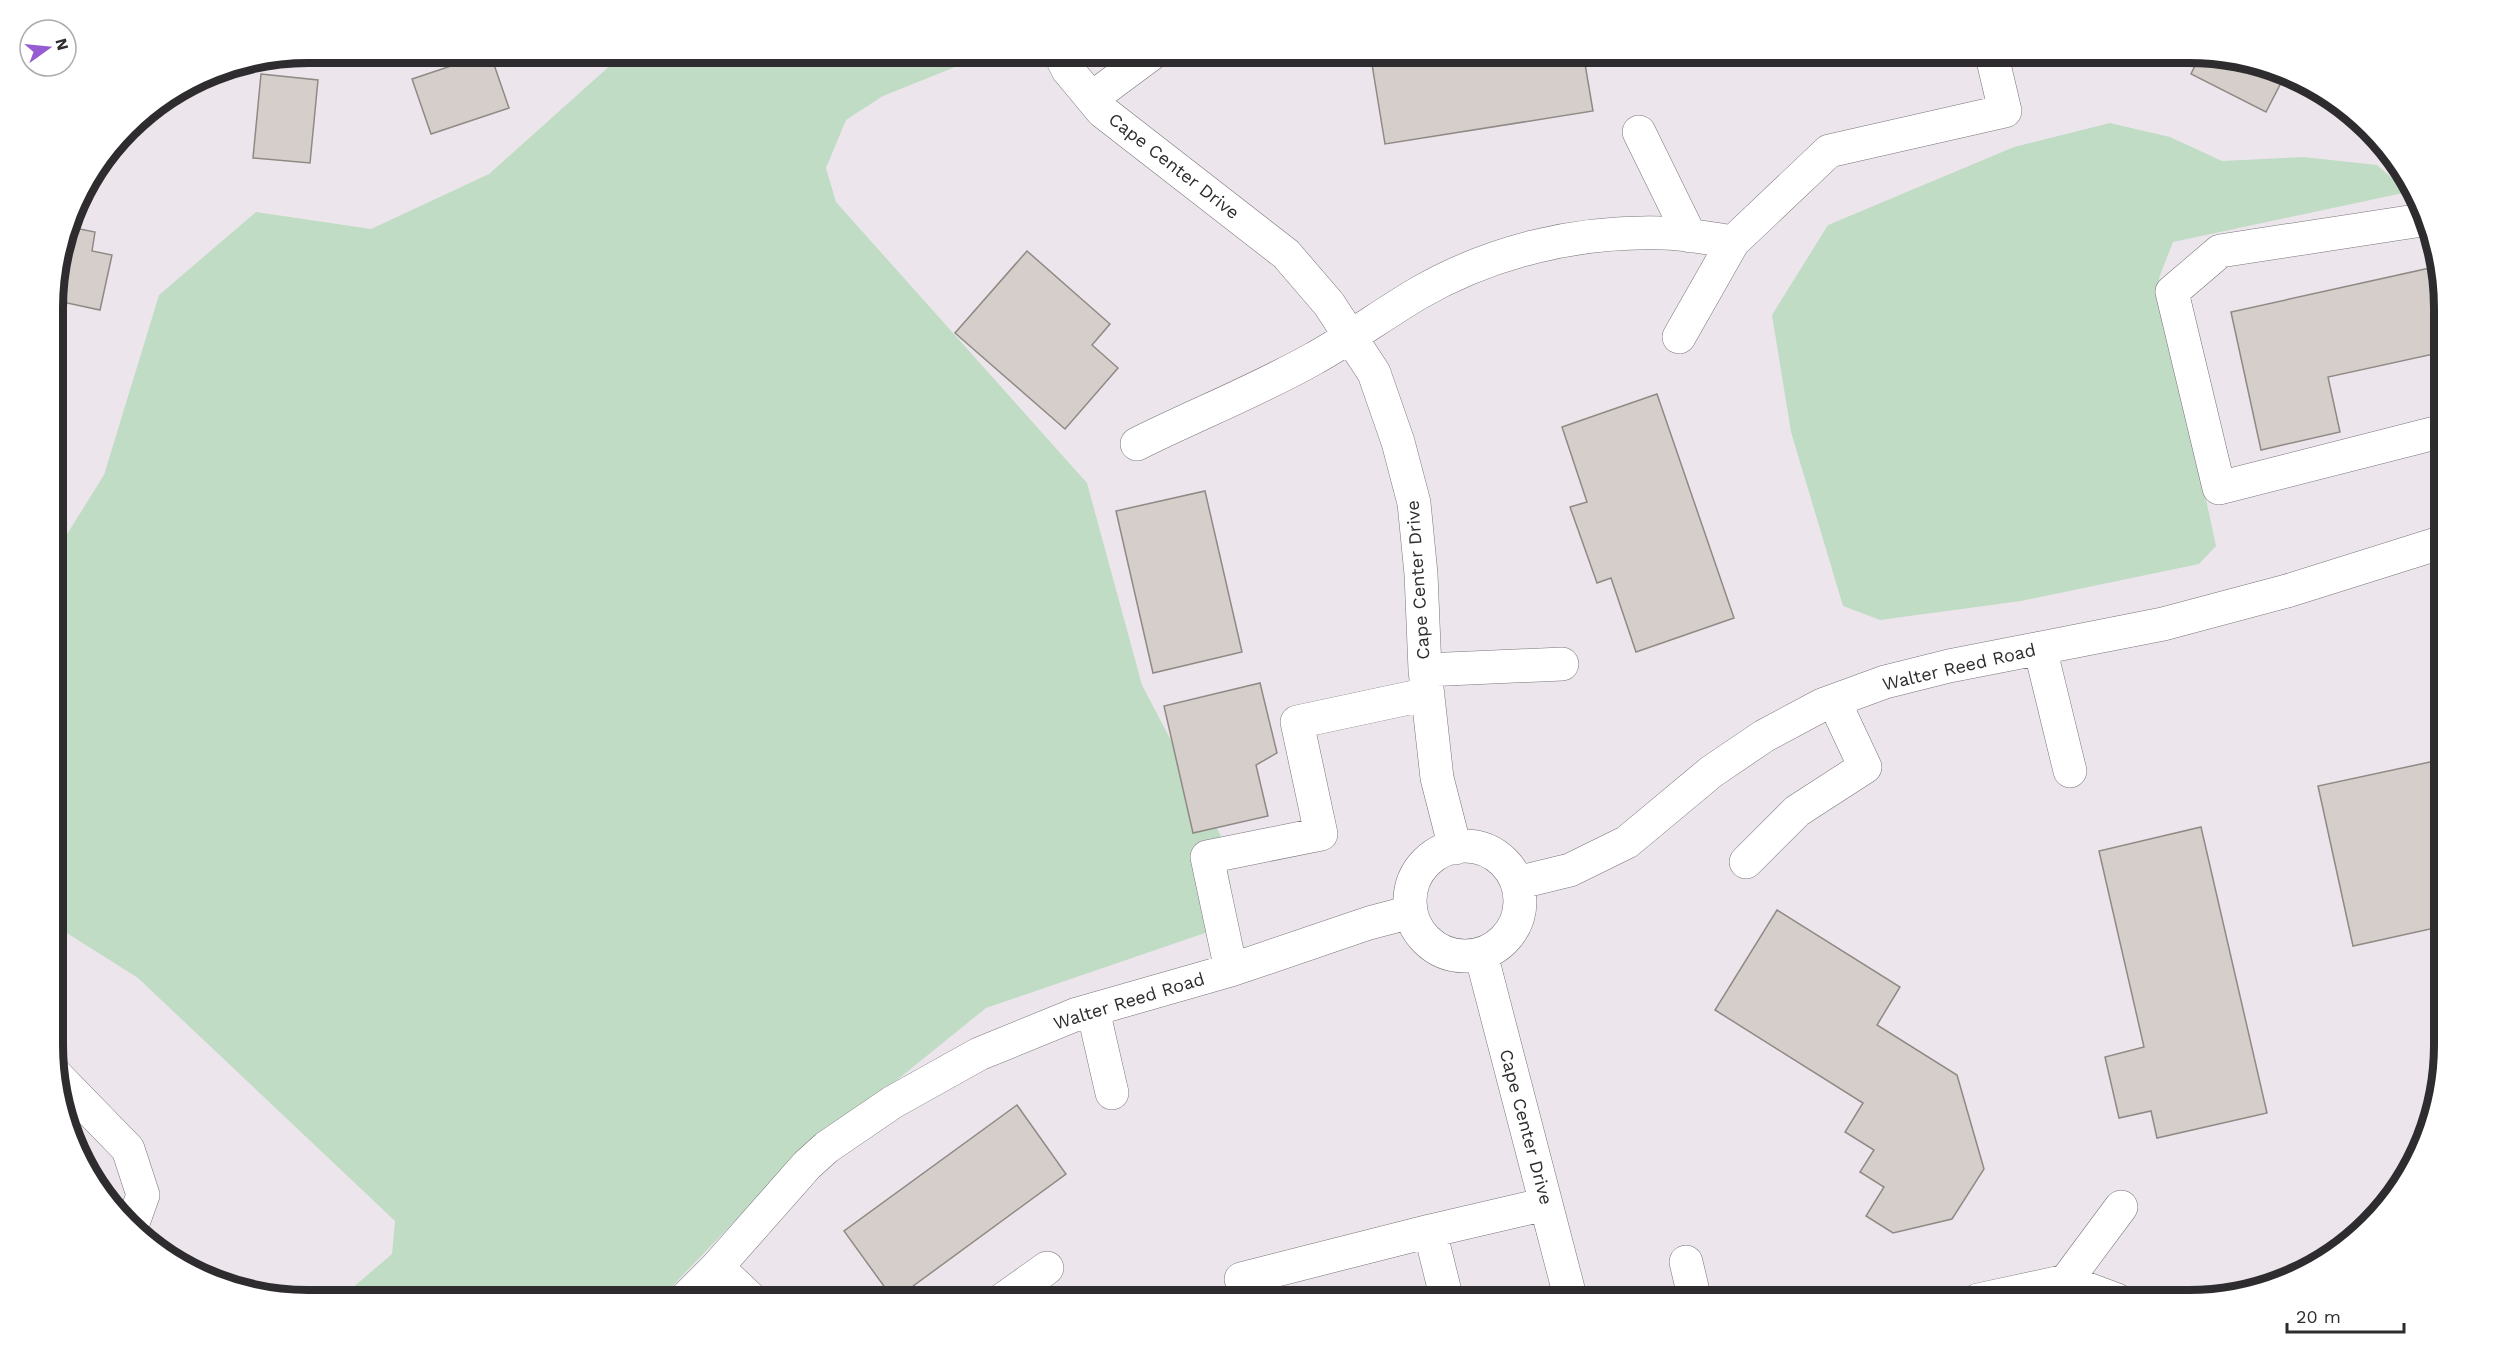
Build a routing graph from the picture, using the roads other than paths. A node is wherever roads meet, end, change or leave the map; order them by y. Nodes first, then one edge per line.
1 (1064, 63) edge
2 (1139, 63) edge
3 (1994, 63) edge
4 (1092, 98) junction
5 (1639, 132) dead end
6 (2418, 221) edge
7 (1690, 236) junction
8 (1733, 242) junction
9 (1679, 337) dead end
10 (1352, 338) junction
11 (2434, 433) edge
12 (1137, 444) dead end
13 (2434, 545) edge
14 (2040, 648) junction
15 (1562, 664) dead end
16 (1426, 682) junction
17 (1834, 701) junction
18 (2070, 771) dead end
19 (1455, 848) junction
20 (1746, 862) dead end
21 (1517, 883) junction
22 (1411, 912) junction
23 (1481, 954) junction
24 (1231, 970) junction
25 (1093, 1010) junction
26 (67, 1086) edge
27 (1112, 1093) dead end
28 (1546, 1204) junction
29 (2121, 1207) dead end
30 (135, 1218) edge
31 (1430, 1231) junction
32 (1686, 1262) dead end
33 (717, 1267) junction
34 (1047, 1268) dead end
35 (1241, 1279) dead end
36 (2066, 1281) junction
37 (694, 1290) edge
38 (741, 1290) edge
39 (1016, 1290) edge
40 (1445, 1290) edge
41 (1568, 1290) edge
42 (1693, 1290) edge
43 (2024, 1290) edge
44 (2090, 1290) edge

1 - 4 street, Cape Center Drive
2 - 4 street
3 - 8 street
4 - 10 street, Cape Center Drive
5 - 7 street
6 - 11 street
7 - 8 street
7 - 10 street
8 - 9 street
10 - 12 street
10 - 16 street, Cape Center Drive
13 - 14 street, Walter Reed Road
14 - 17 street, Walter Reed Road
14 - 18 street
15 - 16 street
16 - 19 street, Cape Center Drive
16 - 24 street
17 - 20 street
17 - 21 street, Walter Reed Road
19 - 21 street
19 - 22 street
21 - 23 street
22 - 23 street
22 - 24 street, Walter Reed Road
23 - 28 street, Cape Center Drive
24 - 25 street, Walter Reed Road
25 - 27 street
25 - 33 street, Walter Reed Road
26 - 30 street
28 - 31 street
28 - 41 street, Cape Center Drive
29 - 36 street
31 - 35 street
31 - 40 street
32 - 42 street
33 - 37 street, Walter Reed Road
33 - 38 street
34 - 39 street
36 - 43 street
36 - 44 street

